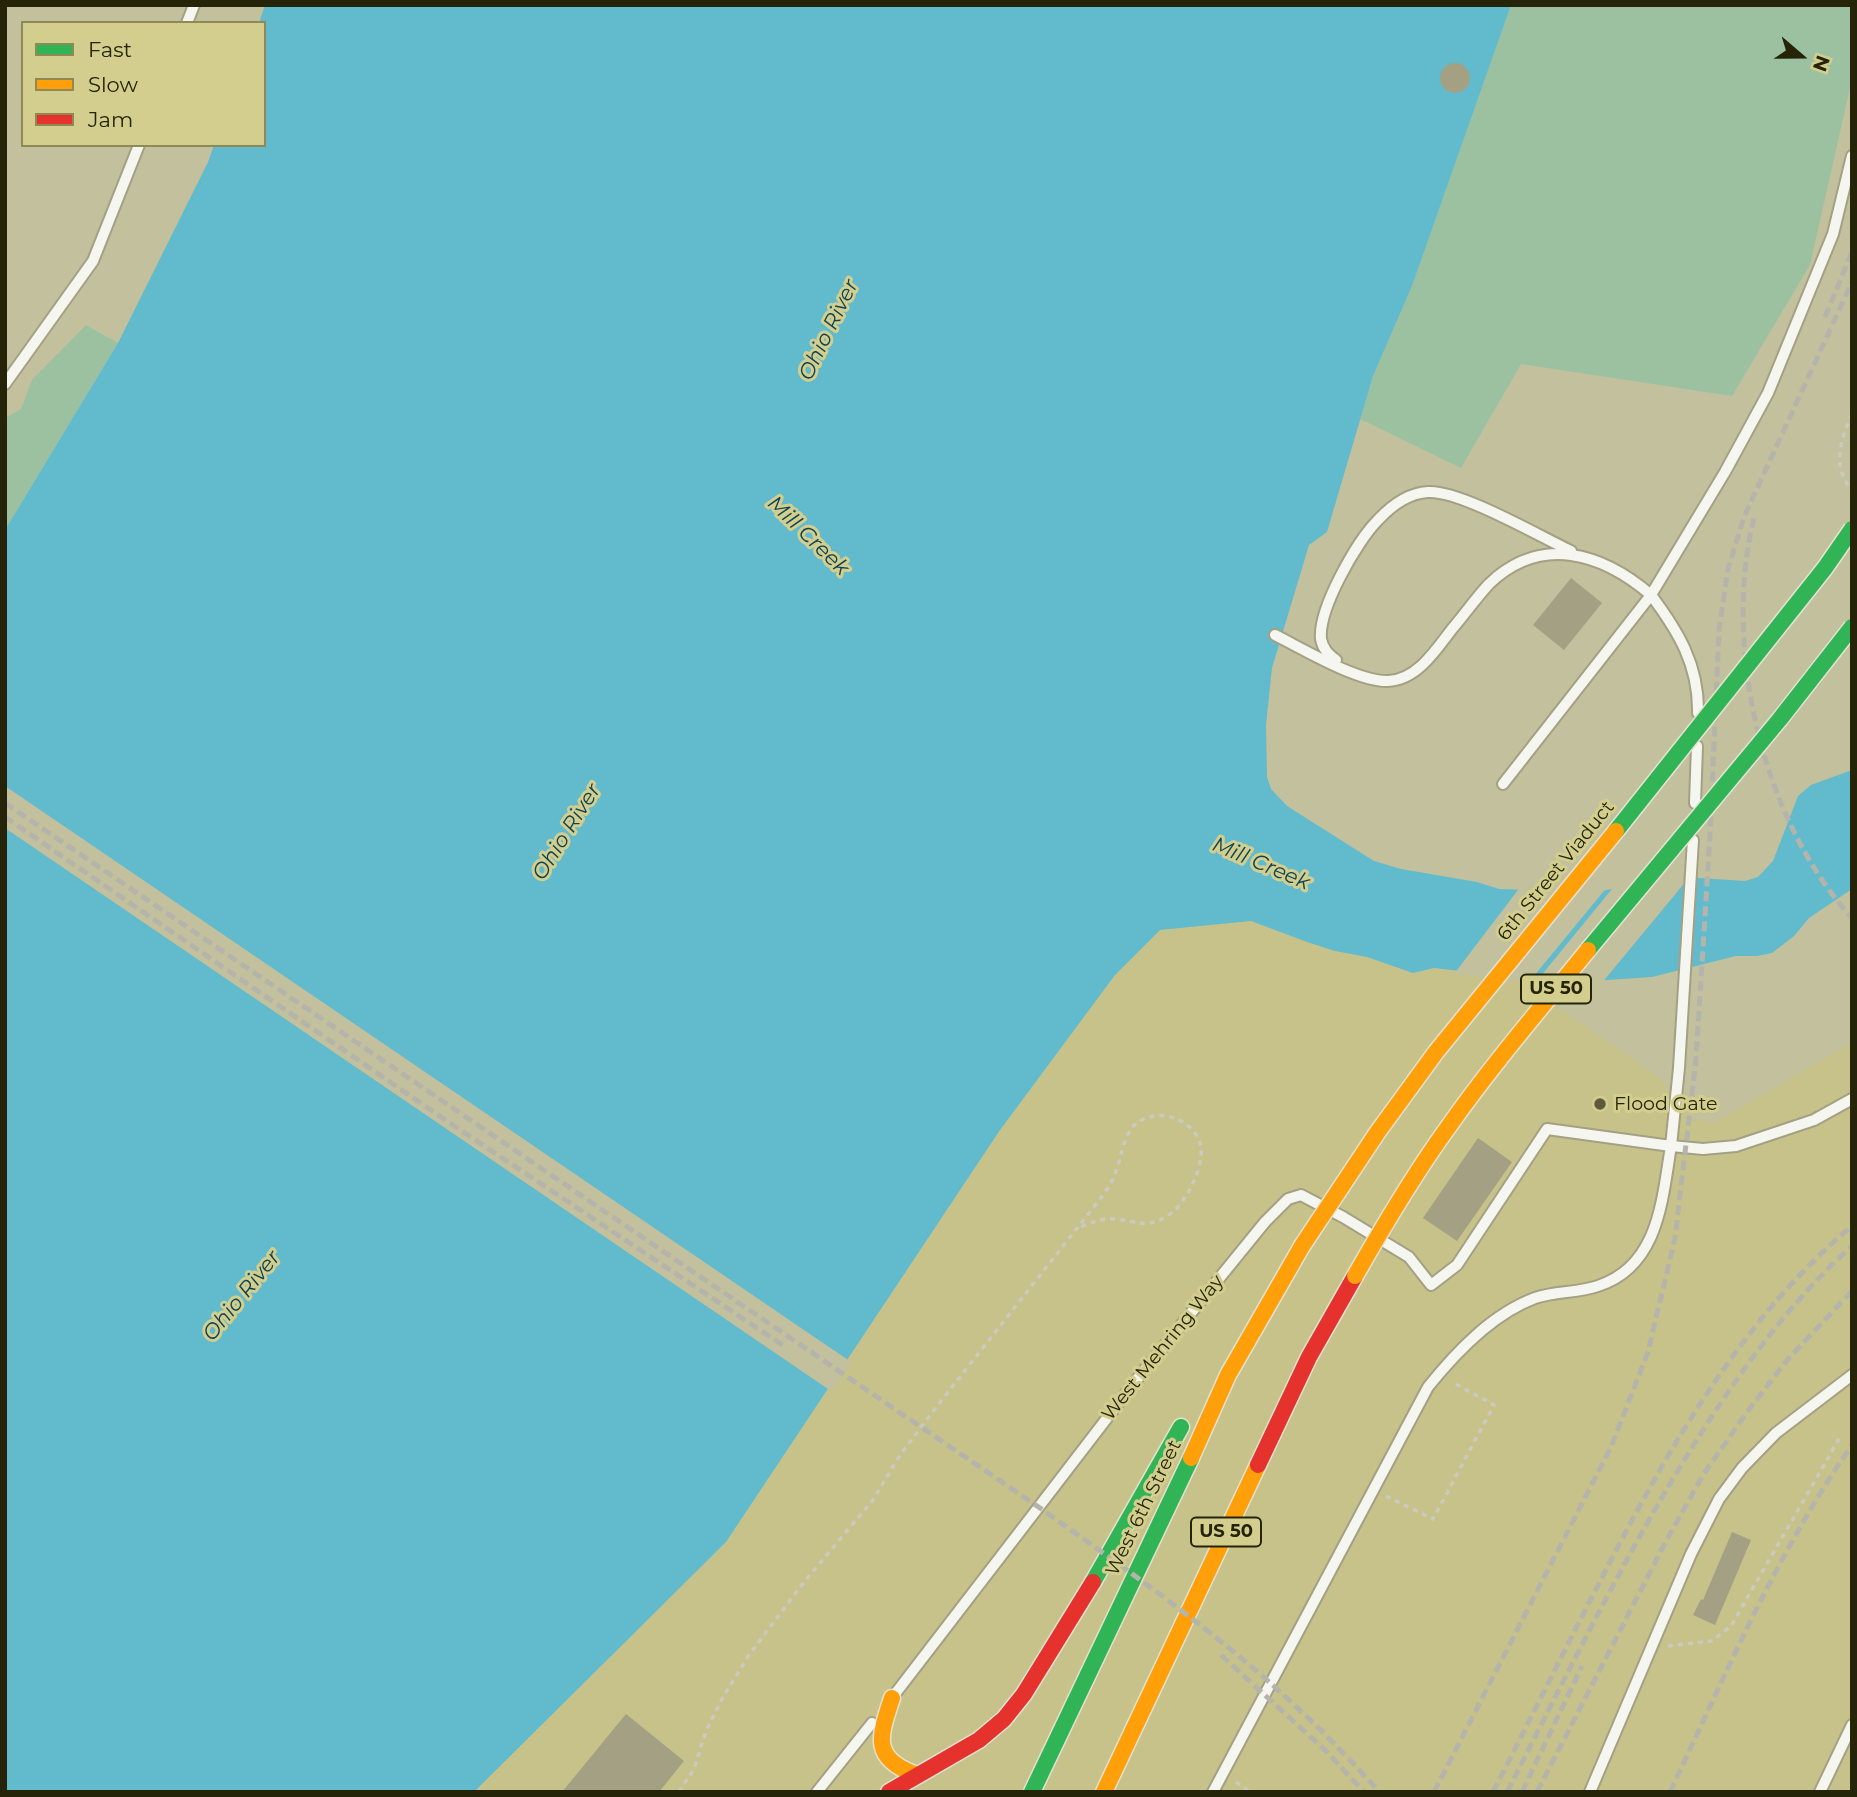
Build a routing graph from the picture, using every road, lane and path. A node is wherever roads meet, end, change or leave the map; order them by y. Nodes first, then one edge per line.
1 (138, 147) edge
2 (1852, 156) edge
3 (9, 379) edge
4 (1852, 414) edge
5 (1852, 491) edge
6 (1852, 528) edge
7 (1579, 555) junction
8 (1651, 595) junction
9 (1852, 627) edge
10 (1275, 635) dead end
11 (1346, 669) junction
12 (1503, 784) dead end
13 (1852, 1099) edge
14 (1671, 1146) junction
15 (1078, 1228) junction
16 (1302, 1247) joint
17 (1438, 1374) junction
18 (1227, 1375) junction
19 (1852, 1375) edge
20 (1839, 1439) dead end
21 (1373, 1490) junction
22 (1652, 1647) junction
23 (892, 1698) junction
24 (1852, 1725) edge
25 (917, 1775) junction
26 (679, 1792) edge
27 (817, 1792) edge
28 (889, 1792) edge
29 (1032, 1792) edge
30 (1104, 1792) edge
31 (1213, 1792) edge
32 (1590, 1792) edge
33 (1820, 1792) edge

1 - 3 lane
2 - 8 lane
4 - 5 path
6 - 16 highway, 6th Street Viaduct / US 50, bridge
7 - 8 lane
7 - 11 lane
7 - 11 lane
8 - 12 lane
8 - 14 lane
9 - 30 highway, US 50, bridge
10 - 11 lane
13 - 14 lane
14 - 17 lane
14 - 23 lane, West Mehring Way
15 - 15 path
15 - 26 path
16 - 18 highway, West 6th Street / US 50
17 - 21 lane
17 - 21 path
18 - 25 highway
18 - 29 highway, West 6th Street / US 50
19 - 22 lane
20 - 22 path
21 - 31 lane
22 - 32 lane
23 - 25 highway
23 - 27 lane, West Mehring Way
24 - 33 lane
25 - 28 highway

